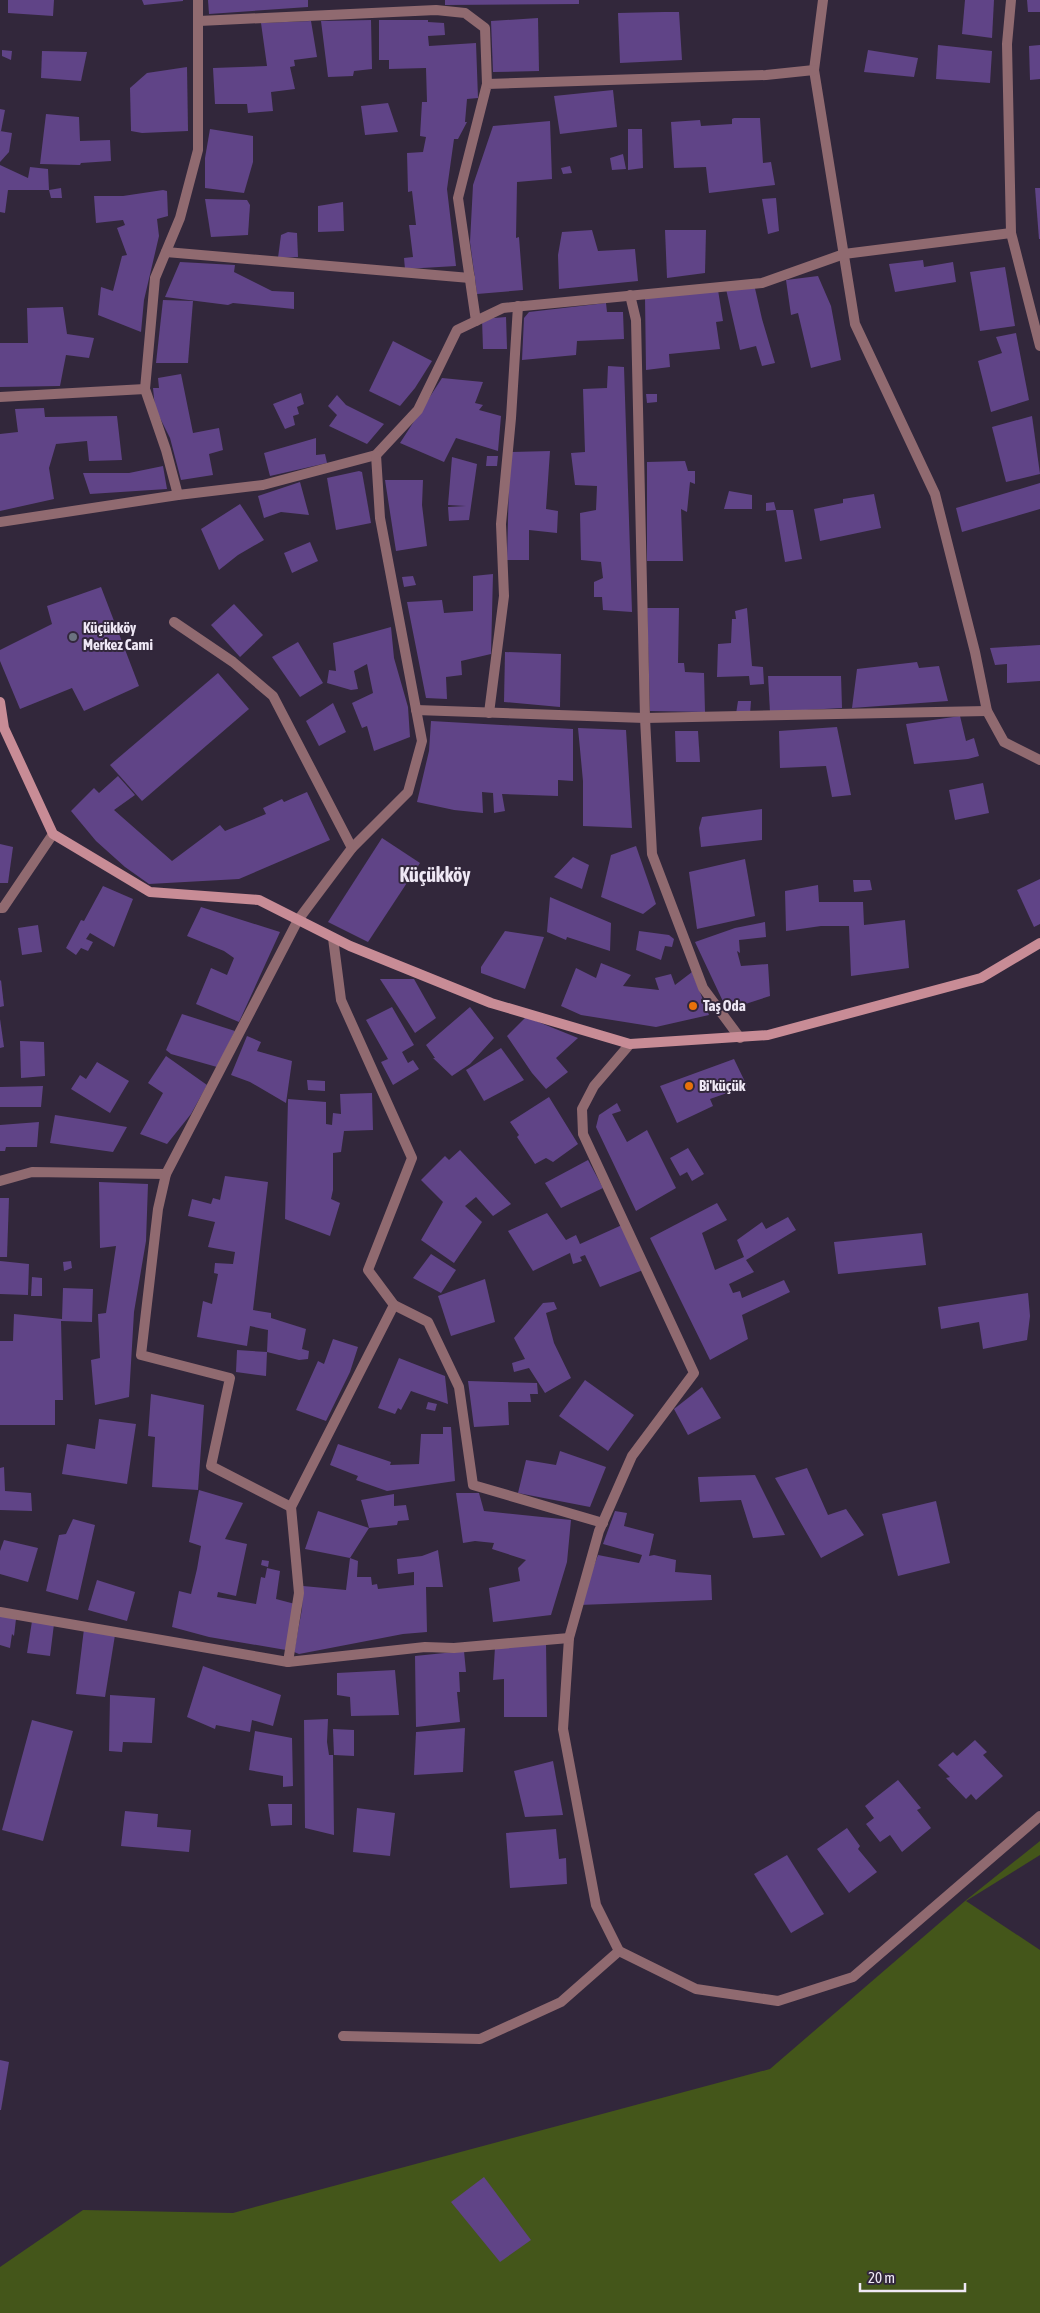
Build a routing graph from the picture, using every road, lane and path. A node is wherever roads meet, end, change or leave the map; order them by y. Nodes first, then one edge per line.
1 (198, 0) edge
2 (823, 0) edge
3 (1011, 0) edge
4 (199, 21) junction
5 (814, 70) junction
6 (487, 84) junction
7 (1010, 233) junction
8 (166, 252) junction
9 (844, 254) junction
10 (470, 278) junction
11 (630, 295) junction
12 (518, 306) junction
13 (476, 321) junction
14 (1040, 346) edge
15 (145, 389) junction
16 (0, 397) edge
17 (376, 455) junction
18 (178, 495) junction
19 (0, 522) edge
20 (174, 622) dead end
21 (0, 702) edge
22 (416, 710) junction
23 (987, 711) junction
24 (488, 712) junction
25 (644, 718) junction
26 (1040, 760) edge
27 (53, 834) junction
28 (352, 848) junction
29 (0, 908) edge
30 (298, 920) junction
31 (333, 938) junction
32 (1040, 943) edge
33 (740, 1038) junction
34 (630, 1044) junction
35 (166, 1174) junction
36 (0, 1181) edge
37 (394, 1305) junction
38 (291, 1507) junction
39 (603, 1523) junction
40 (0, 1612) edge
41 (569, 1638) junction
42 (288, 1662) junction
43 (1040, 1816) edge
44 (619, 1951) junction
45 (343, 2036) dead end

1 - 4 street
2 - 5 street
3 - 7 street
4 - 6 street
4 - 8 street
5 - 6 street
5 - 9 street
6 - 10 street
7 - 9 street
7 - 14 street
8 - 10 street
8 - 15 street
9 - 11 street
9 - 23 street
10 - 13 street
11 - 12 street
11 - 25 street
12 - 13 street
12 - 24 street
13 - 17 street
15 - 16 street
15 - 18 street
17 - 18 street
17 - 22 street
18 - 19 street
20 - 28 street
21 - 27 street
22 - 24 street
22 - 28 street
23 - 25 street
23 - 26 street
24 - 25 street
25 - 33 street
27 - 29 street
27 - 30 street
28 - 30 street
30 - 31 street
30 - 35 street
31 - 34 street
31 - 37 street
32 - 33 street
33 - 34 street
34 - 39 street
35 - 36 street
35 - 38 street
37 - 38 street
37 - 39 street
38 - 42 street
39 - 41 street
40 - 42 street
41 - 42 street
41 - 44 street
43 - 44 street
44 - 45 street

